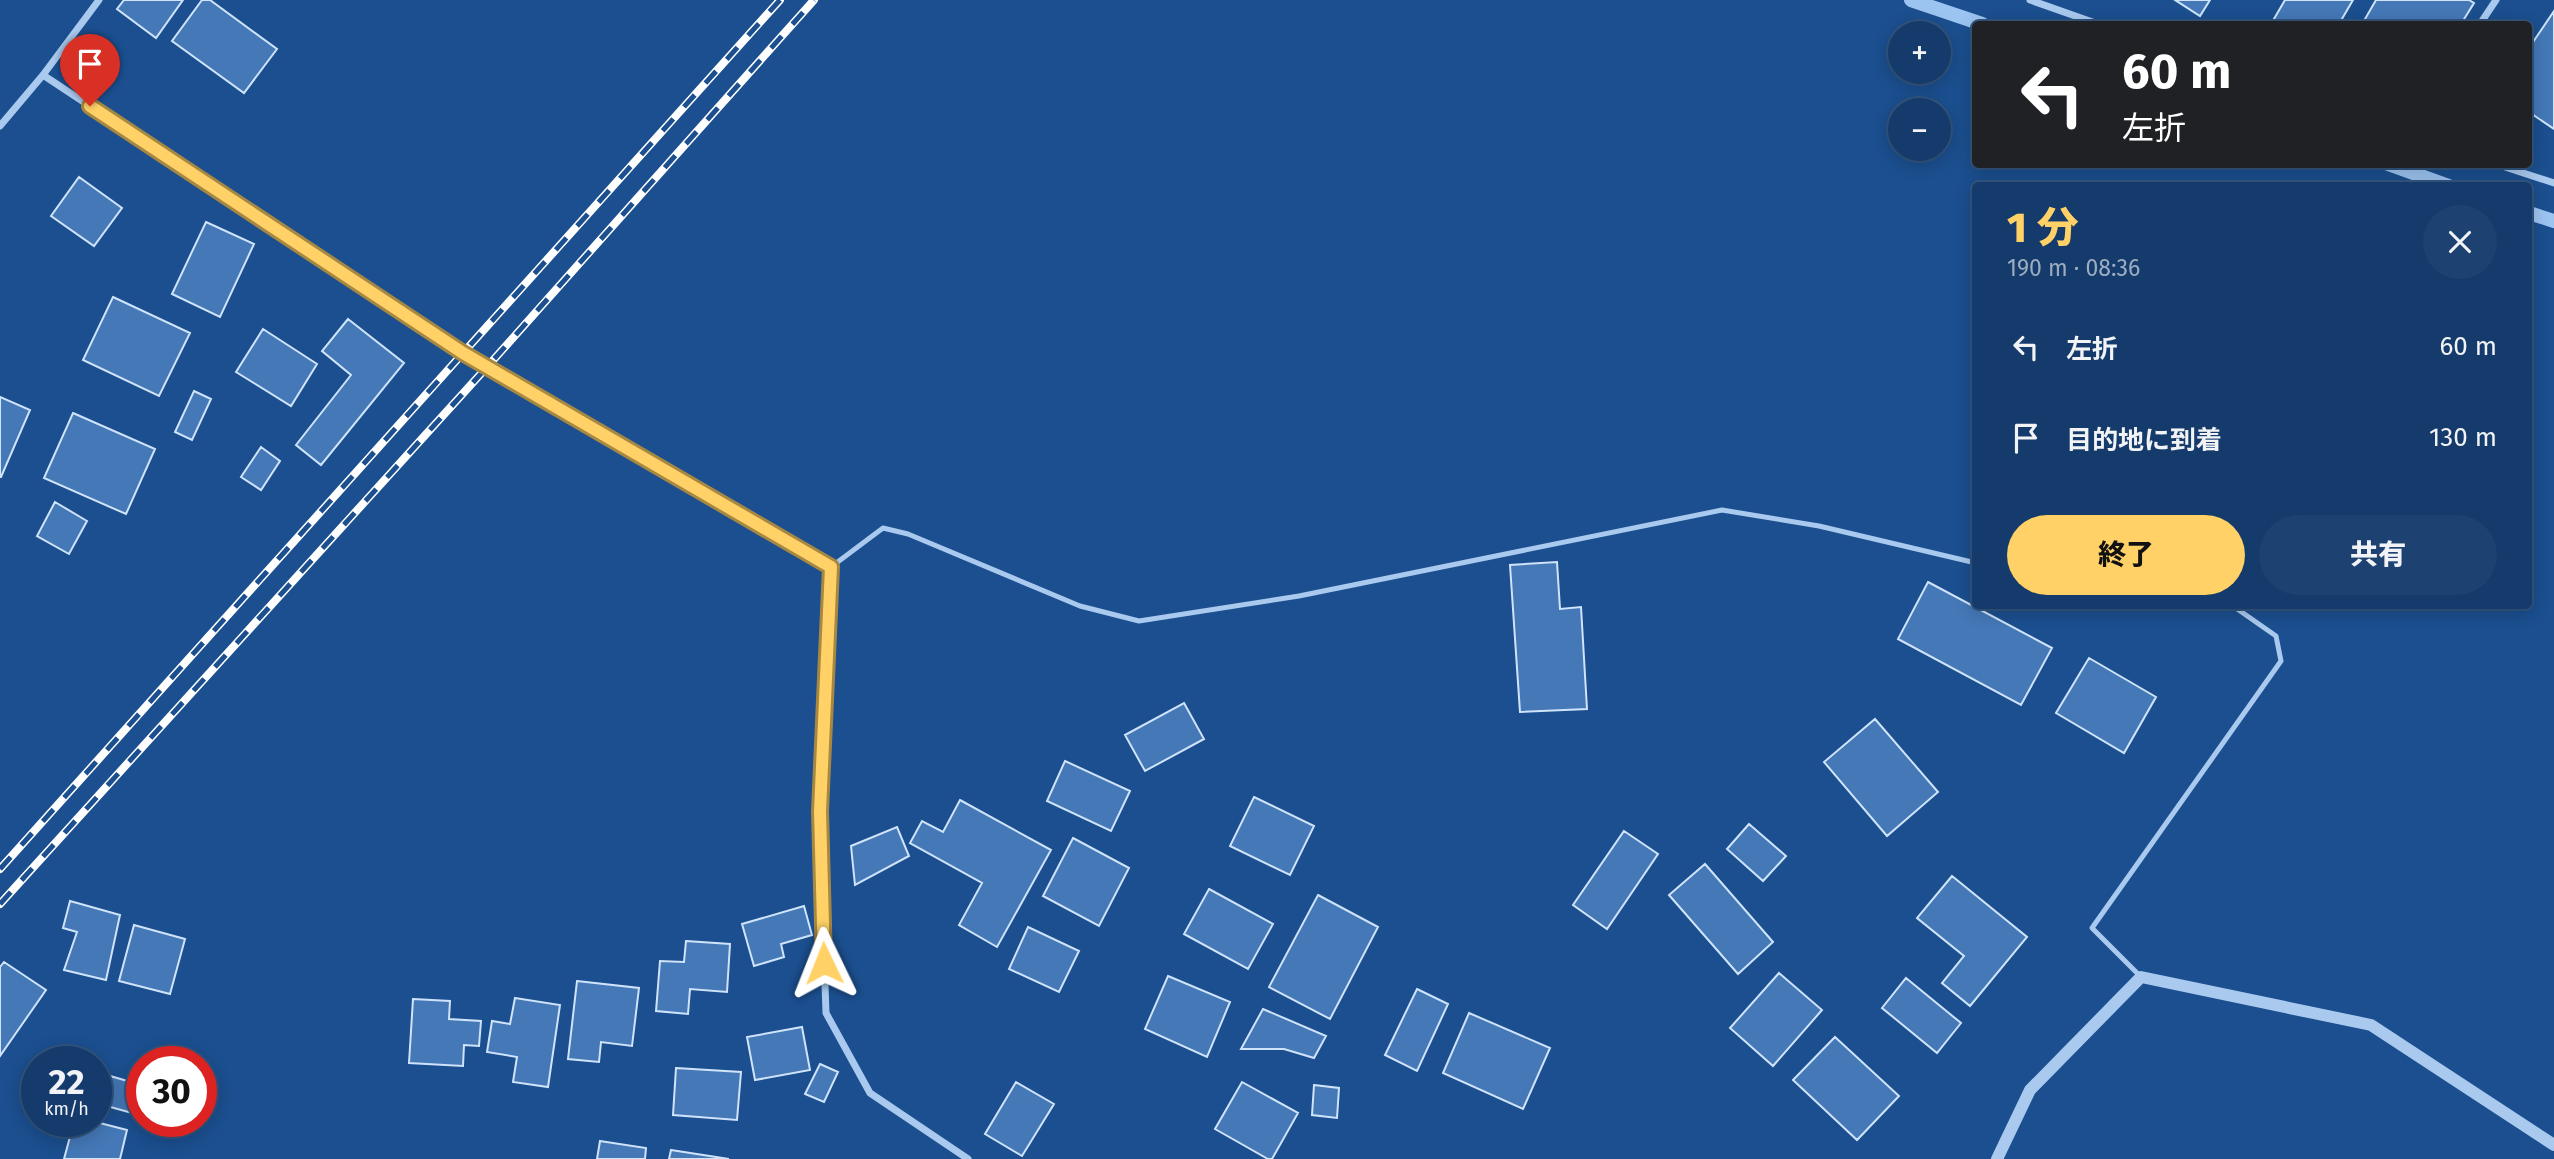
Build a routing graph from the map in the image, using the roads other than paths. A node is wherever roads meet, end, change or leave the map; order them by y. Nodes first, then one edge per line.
1 (99, 0) edge
2 (2030, 0) edge
3 (2059, 0) edge
4 (2496, 0) edge
5 (2054, 9) junction
6 (2089, 21) edge
7 (2482, 21) edge
8 (43, 75) junction
9 (0, 126) edge
10 (2508, 168) edge
11 (2554, 183) edge
12 (1972, 562) edge
13 (831, 567) junction
14 (2237, 609) edge
15 (2141, 977) junction
16 (2554, 1145) edge
17 (968, 1159) edge
18 (1997, 1159) edge

1 - 8 street
2 - 5 street
3 - 5 street
4 - 7 street
5 - 6 street
8 - 9 street
8 - 13 street
10 - 11 street
12 - 13 lane
13 - 17 street
14 - 15 lane
15 - 16 street
15 - 18 street

